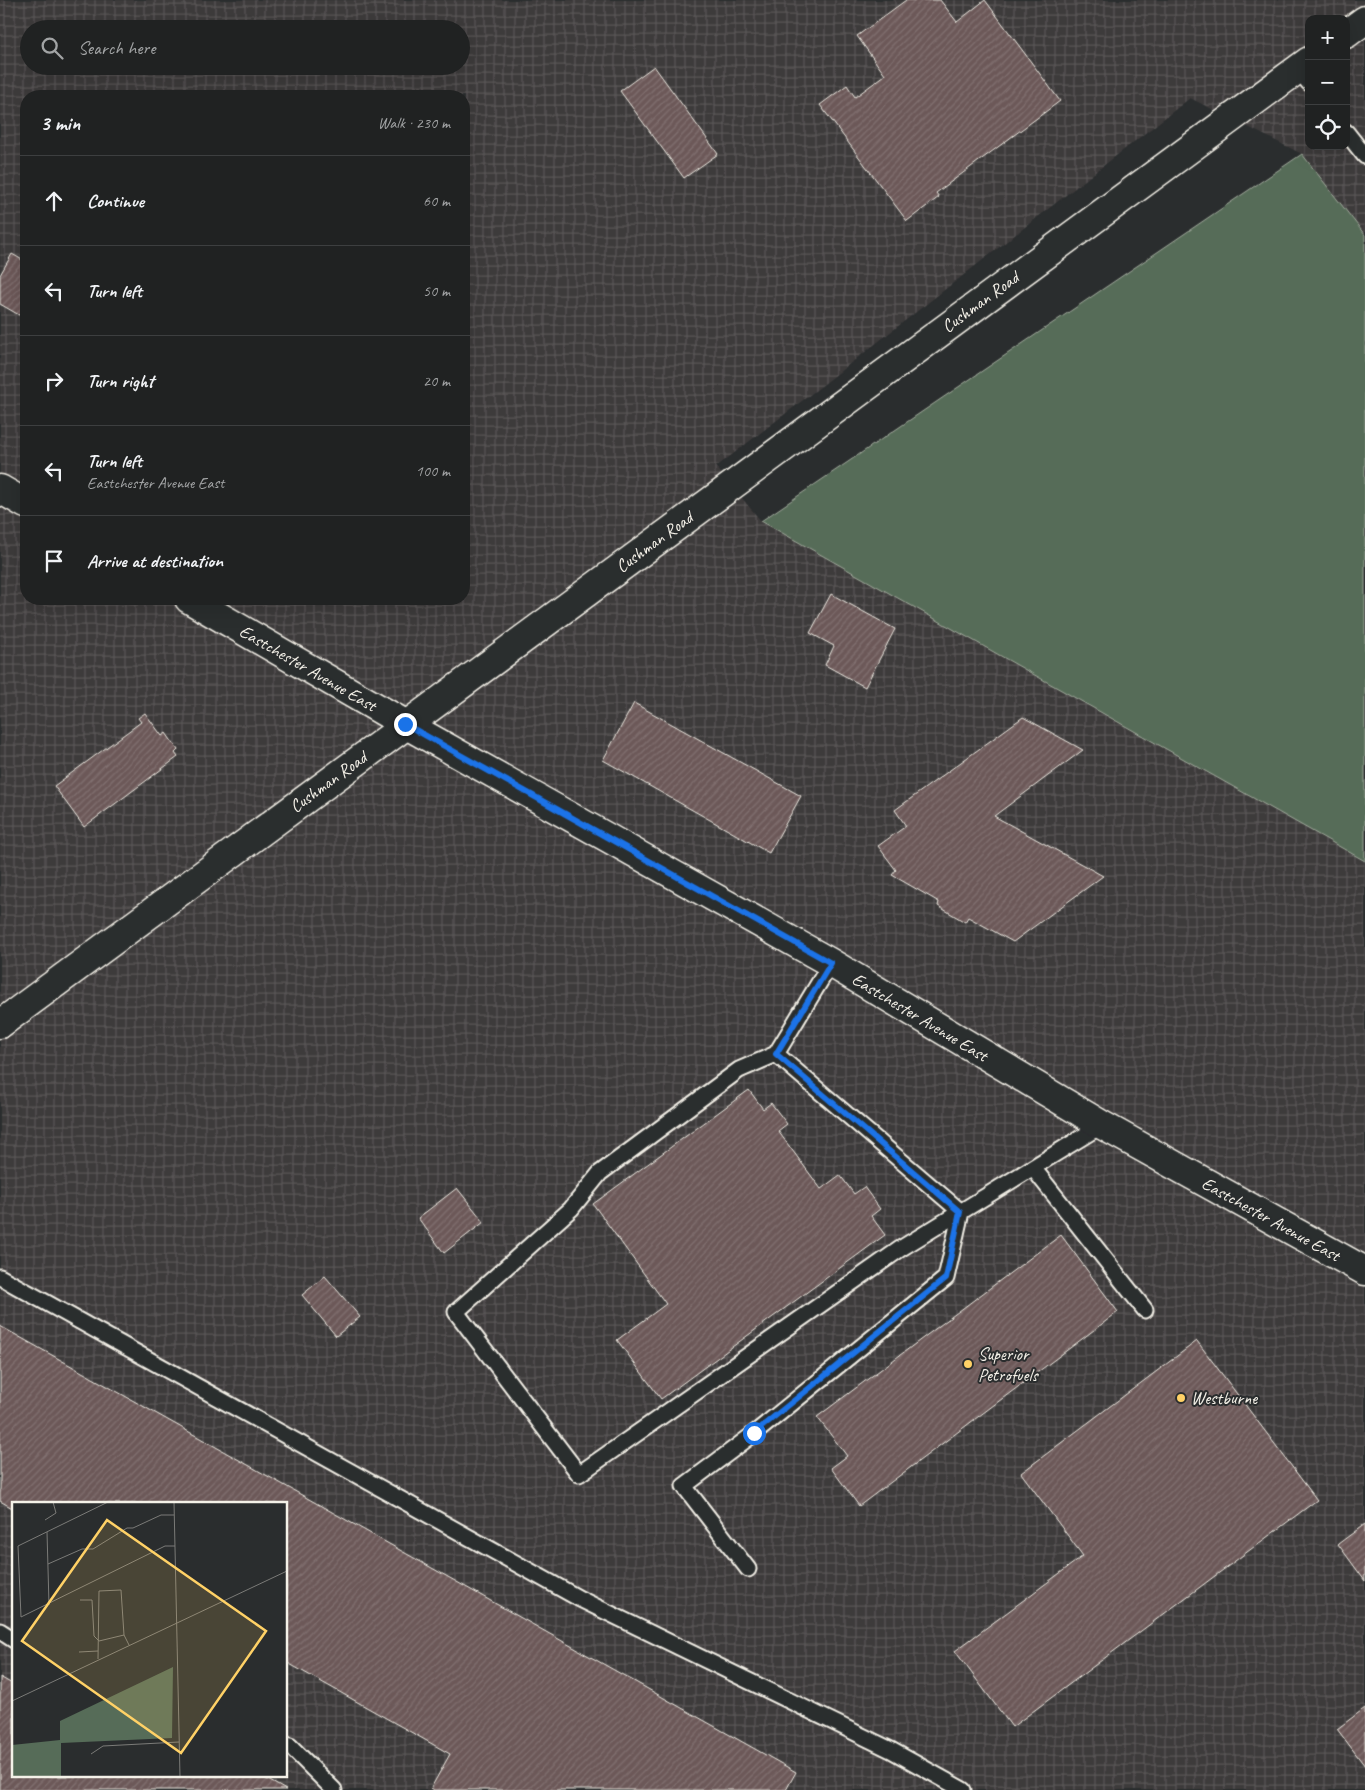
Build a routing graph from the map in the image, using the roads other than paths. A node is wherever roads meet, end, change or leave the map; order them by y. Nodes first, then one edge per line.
1 (1365, 20) edge
2 (1350, 31) edge
3 (1305, 71) edge
4 (1350, 137) edge
5 (1365, 156) edge
6 (0, 489) edge
7 (20, 501) edge
8 (199, 605) edge
9 (405, 724) junction
10 (831, 963) junction
11 (0, 1024) edge
12 (776, 1054) junction
13 (1102, 1125) junction
14 (1032, 1168) junction
15 (960, 1212) junction
16 (1365, 1271) edge
17 (0, 1277) edge
18 (1145, 1310) dead end
19 (748, 1569) dead end
20 (0, 1631) edge
21 (12, 1639) edge
22 (288, 1746) edge
23 (952, 1788) edge
24 (334, 1790) edge

1 - 2 street
3 - 9 street, Cushman Road
4 - 5 lane
6 - 7 street
8 - 9 street, Eastchester Avenue East
9 - 10 street, Eastchester Avenue East
9 - 11 street, Cushman Road
10 - 12 lane
10 - 13 street, Eastchester Avenue East
12 - 15 lane
12 - 15 lane
13 - 14 lane
13 - 16 street, Eastchester Avenue East
14 - 15 lane
14 - 18 lane
15 - 19 lane
17 - 23 lane
20 - 21 lane
22 - 24 lane

